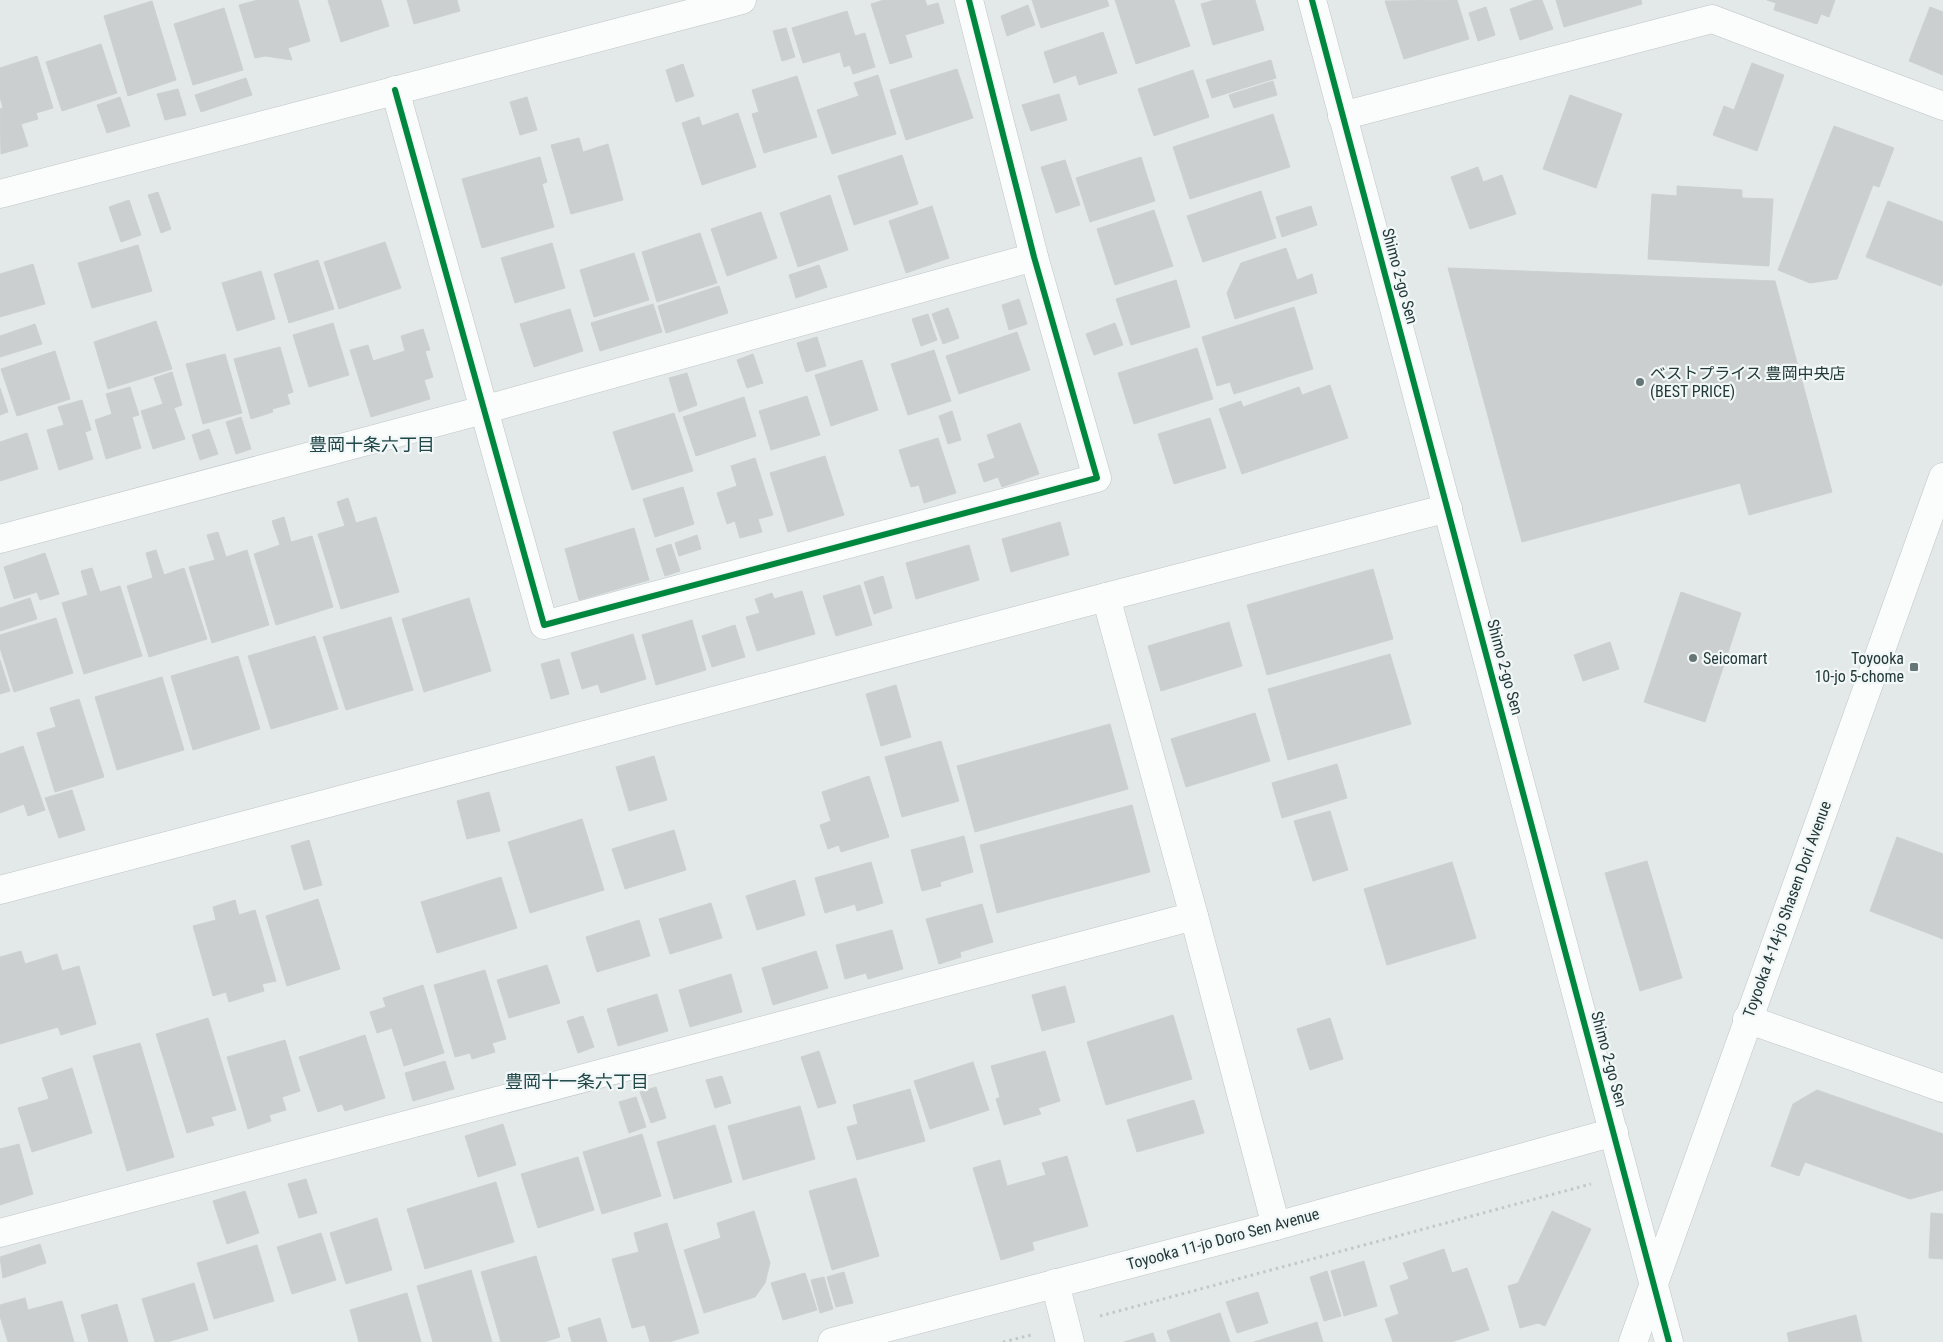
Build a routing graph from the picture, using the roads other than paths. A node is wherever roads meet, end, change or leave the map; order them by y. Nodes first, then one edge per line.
1 (742, 0) edge
2 (969, 0) edge
3 (1312, 0) edge
4 (1712, 6) edge
5 (394, 90) junction
6 (1943, 106) edge
7 (1342, 116) junction
8 (0, 194) edge
9 (1034, 257) junction
10 (483, 410) junction
11 (1943, 478) edge
12 (1448, 508) junction
13 (0, 539) edge
14 (1106, 597) junction
15 (0, 890) edge
16 (1194, 916) junction
17 (1747, 1019) junction
18 (1943, 1088) edge
19 (1614, 1132) junction
20 (1276, 1226) junction
21 (0, 1233) edge
22 (1055, 1283) junction
23 (1654, 1286) junction
24 (1068, 1334) edge
25 (832, 1342) edge
26 (1633, 1342) edge
27 (1669, 1342) edge

1 - 5 street
2 - 9 street
3 - 7 street, Shimo 2-go Sen
4 - 6 street
4 - 7 street
5 - 8 street
5 - 10 street
7 - 12 street, Shimo 2-go Sen
9 - 10 street
9 - 10 street
10 - 13 street
11 - 17 street, Toyooka 4-14-jo Shasen Dori Avenue
12 - 14 street
12 - 19 street, Shimo 2-go Sen
14 - 15 street
14 - 16 street
16 - 20 street
16 - 21 street
17 - 18 street
17 - 23 street, Toyooka 4-14-jo Shasen Dori Avenue
19 - 20 street, Toyooka 11-jo Doro Sen Avenue
19 - 23 street, Shimo 2-go Sen
20 - 22 street, Toyooka 11-jo Doro Sen Avenue
22 - 24 street
22 - 25 street, Toyooka 11-jo Doro Sen Avenue
23 - 26 street, Toyooka 4-14-jo Shasen Dori Avenue
23 - 27 street, Shimo 2-go Sen

